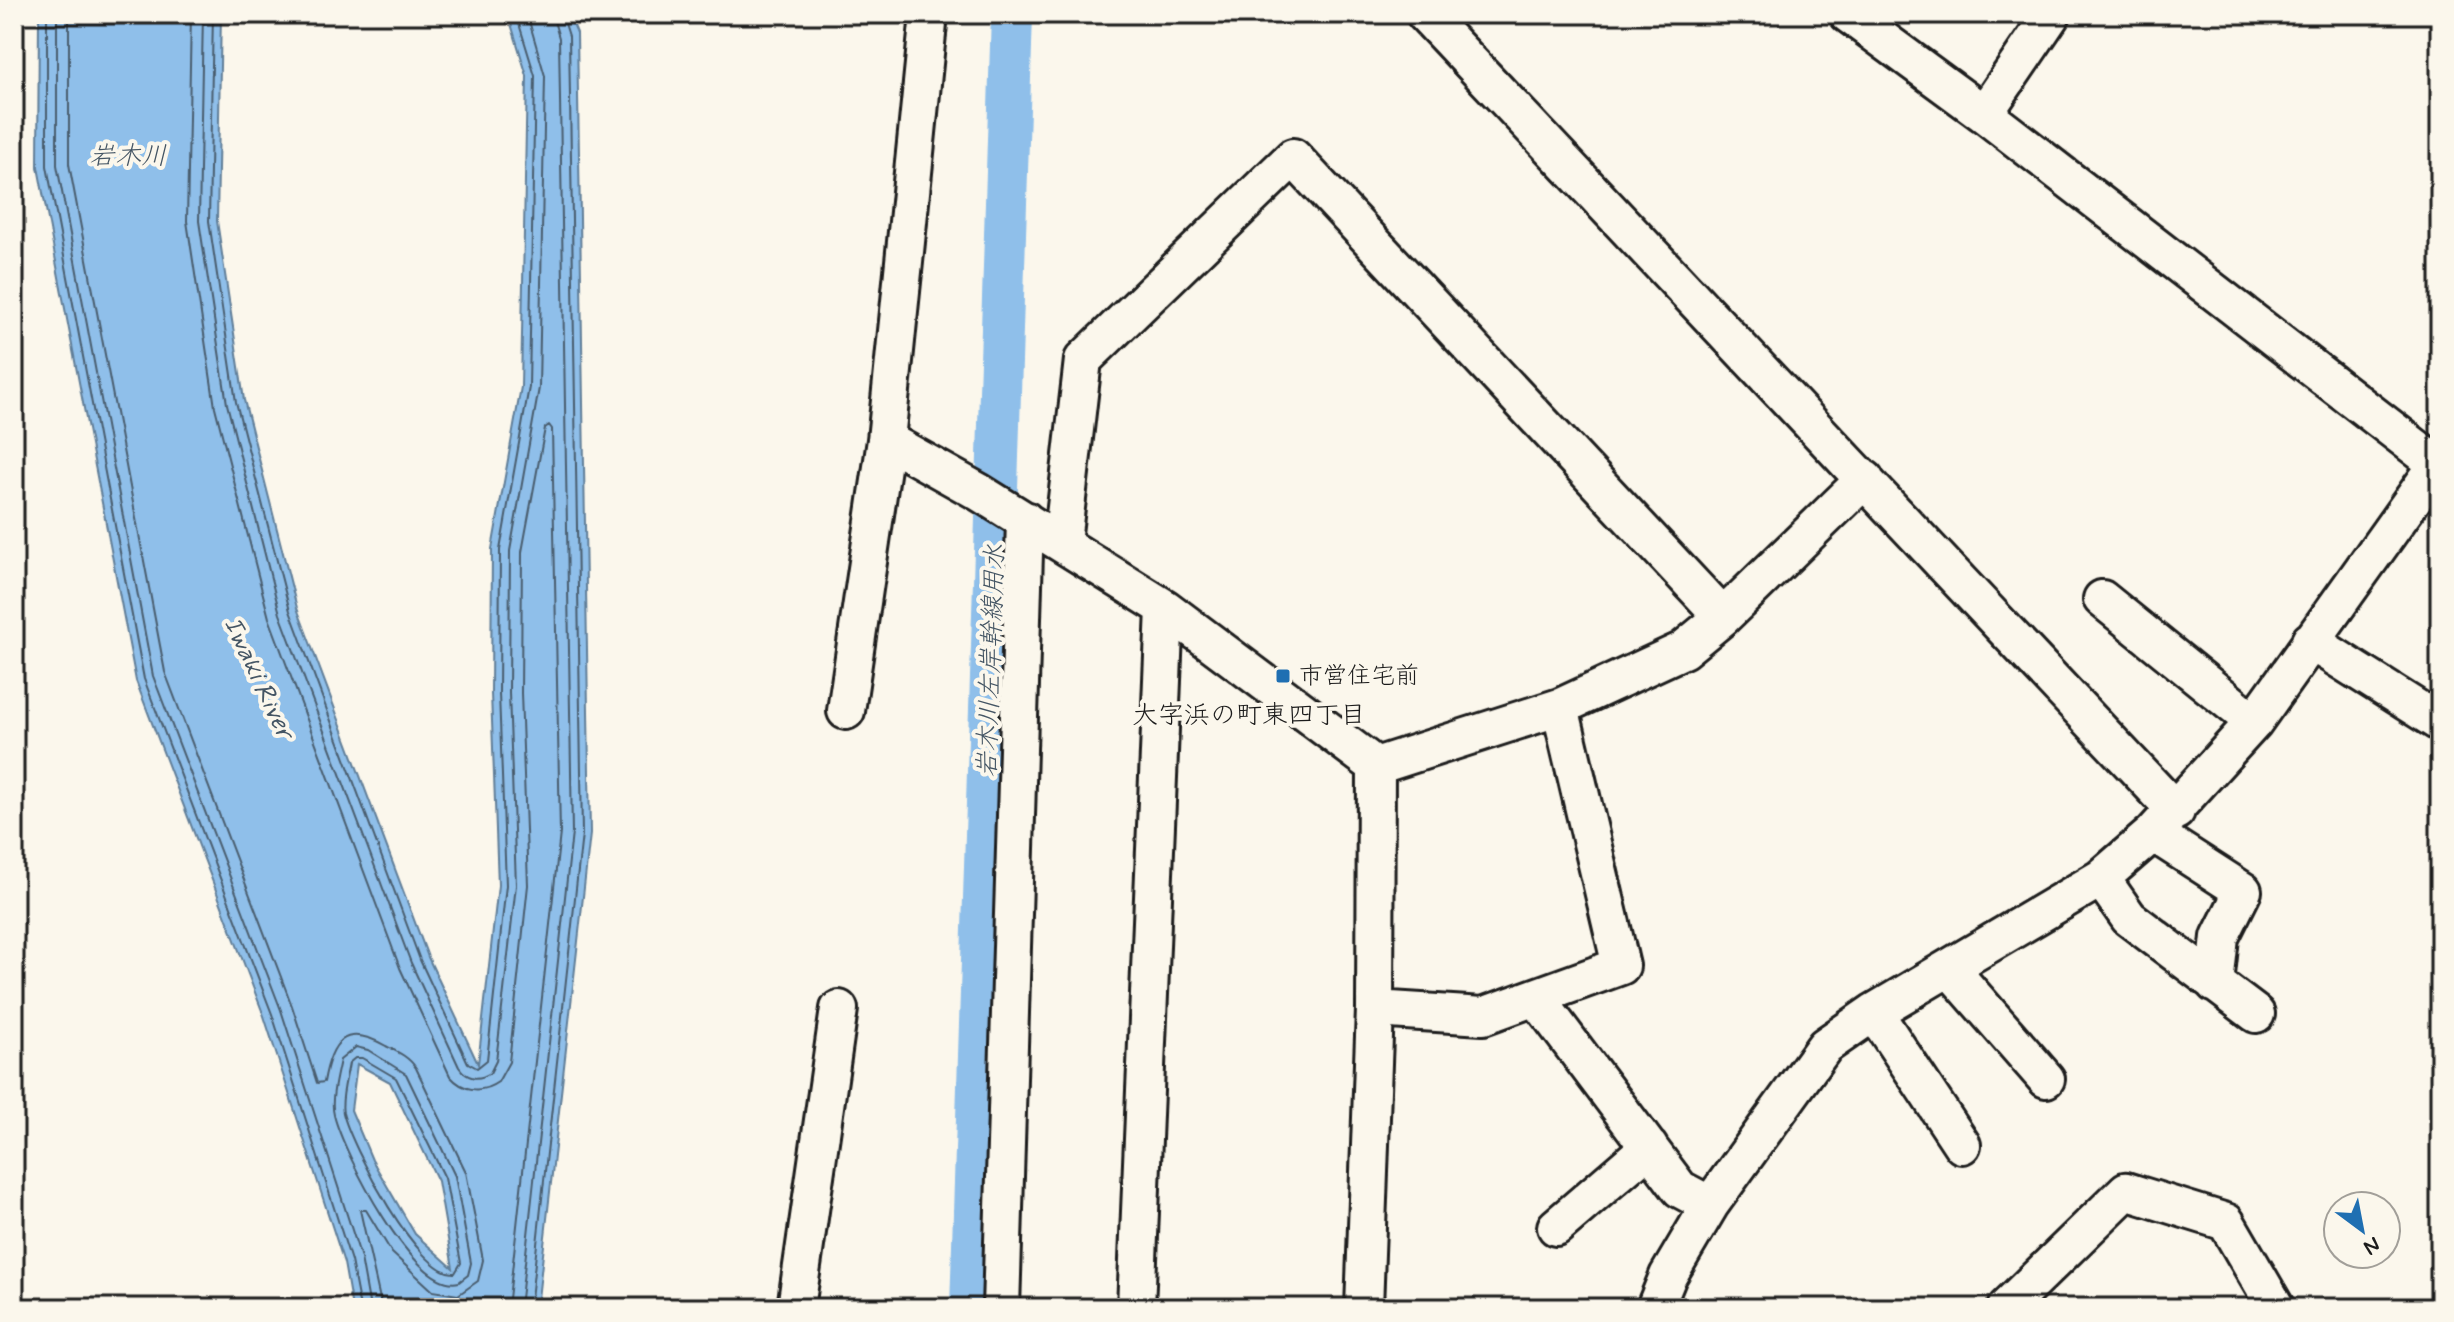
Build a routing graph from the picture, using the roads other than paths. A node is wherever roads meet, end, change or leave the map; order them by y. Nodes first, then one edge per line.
1 (929, 14) edge
2 (1425, 14) edge
3 (1848, 14) edge
4 (2052, 14) edge
5 (1984, 114) junction
6 (886, 440) junction
7 (2439, 462) edge
8 (1865, 479) junction
9 (1019, 516) junction
10 (1062, 542) junction
11 (2102, 599) dead end
12 (1165, 608) junction
13 (1723, 617) junction
14 (2310, 641) junction
15 (1560, 707) junction
16 (846, 711) dead end
17 (2254, 722) junction
18 (2440, 723) edge
19 (1376, 766) junction
20 (2164, 822) junction
21 (2101, 878) junction
22 (1950, 969) junction
23 (2215, 984) junction
24 (1536, 997) junction
25 (839, 1009) dead end
26 (1375, 1009) junction
27 (1874, 1012) junction
28 (2256, 1014) dead end
29 (2046, 1079) dead end
30 (1962, 1145) dead end
31 (1649, 1147) junction
32 (1710, 1205) junction
33 (1556, 1227) dead end
34 (2025, 1302) edge
35 (796, 1308) edge
36 (1001, 1308) edge
37 (1136, 1308) edge
38 (1364, 1308) edge
39 (1655, 1308) edge
40 (2276, 1308) edge

1 - 6 street
2 - 8 street
3 - 5 street
4 - 5 street
5 - 7 street
6 - 9 street
6 - 16 street
7 - 14 street
8 - 13 street
8 - 20 street
9 - 10 street
9 - 36 street
10 - 12 street
10 - 13 street
11 - 17 street
12 - 19 street
12 - 37 street
13 - 15 street
14 - 17 street
14 - 18 street
15 - 19 street
15 - 24 street
17 - 20 street
19 - 26 street
20 - 21 street
20 - 23 street
21 - 22 street
21 - 23 street
22 - 27 street
22 - 29 street
23 - 28 street
24 - 26 street
24 - 31 street
25 - 35 street
26 - 38 street
27 - 30 street
27 - 32 street
31 - 32 street
31 - 33 street
32 - 39 street
34 - 40 street

